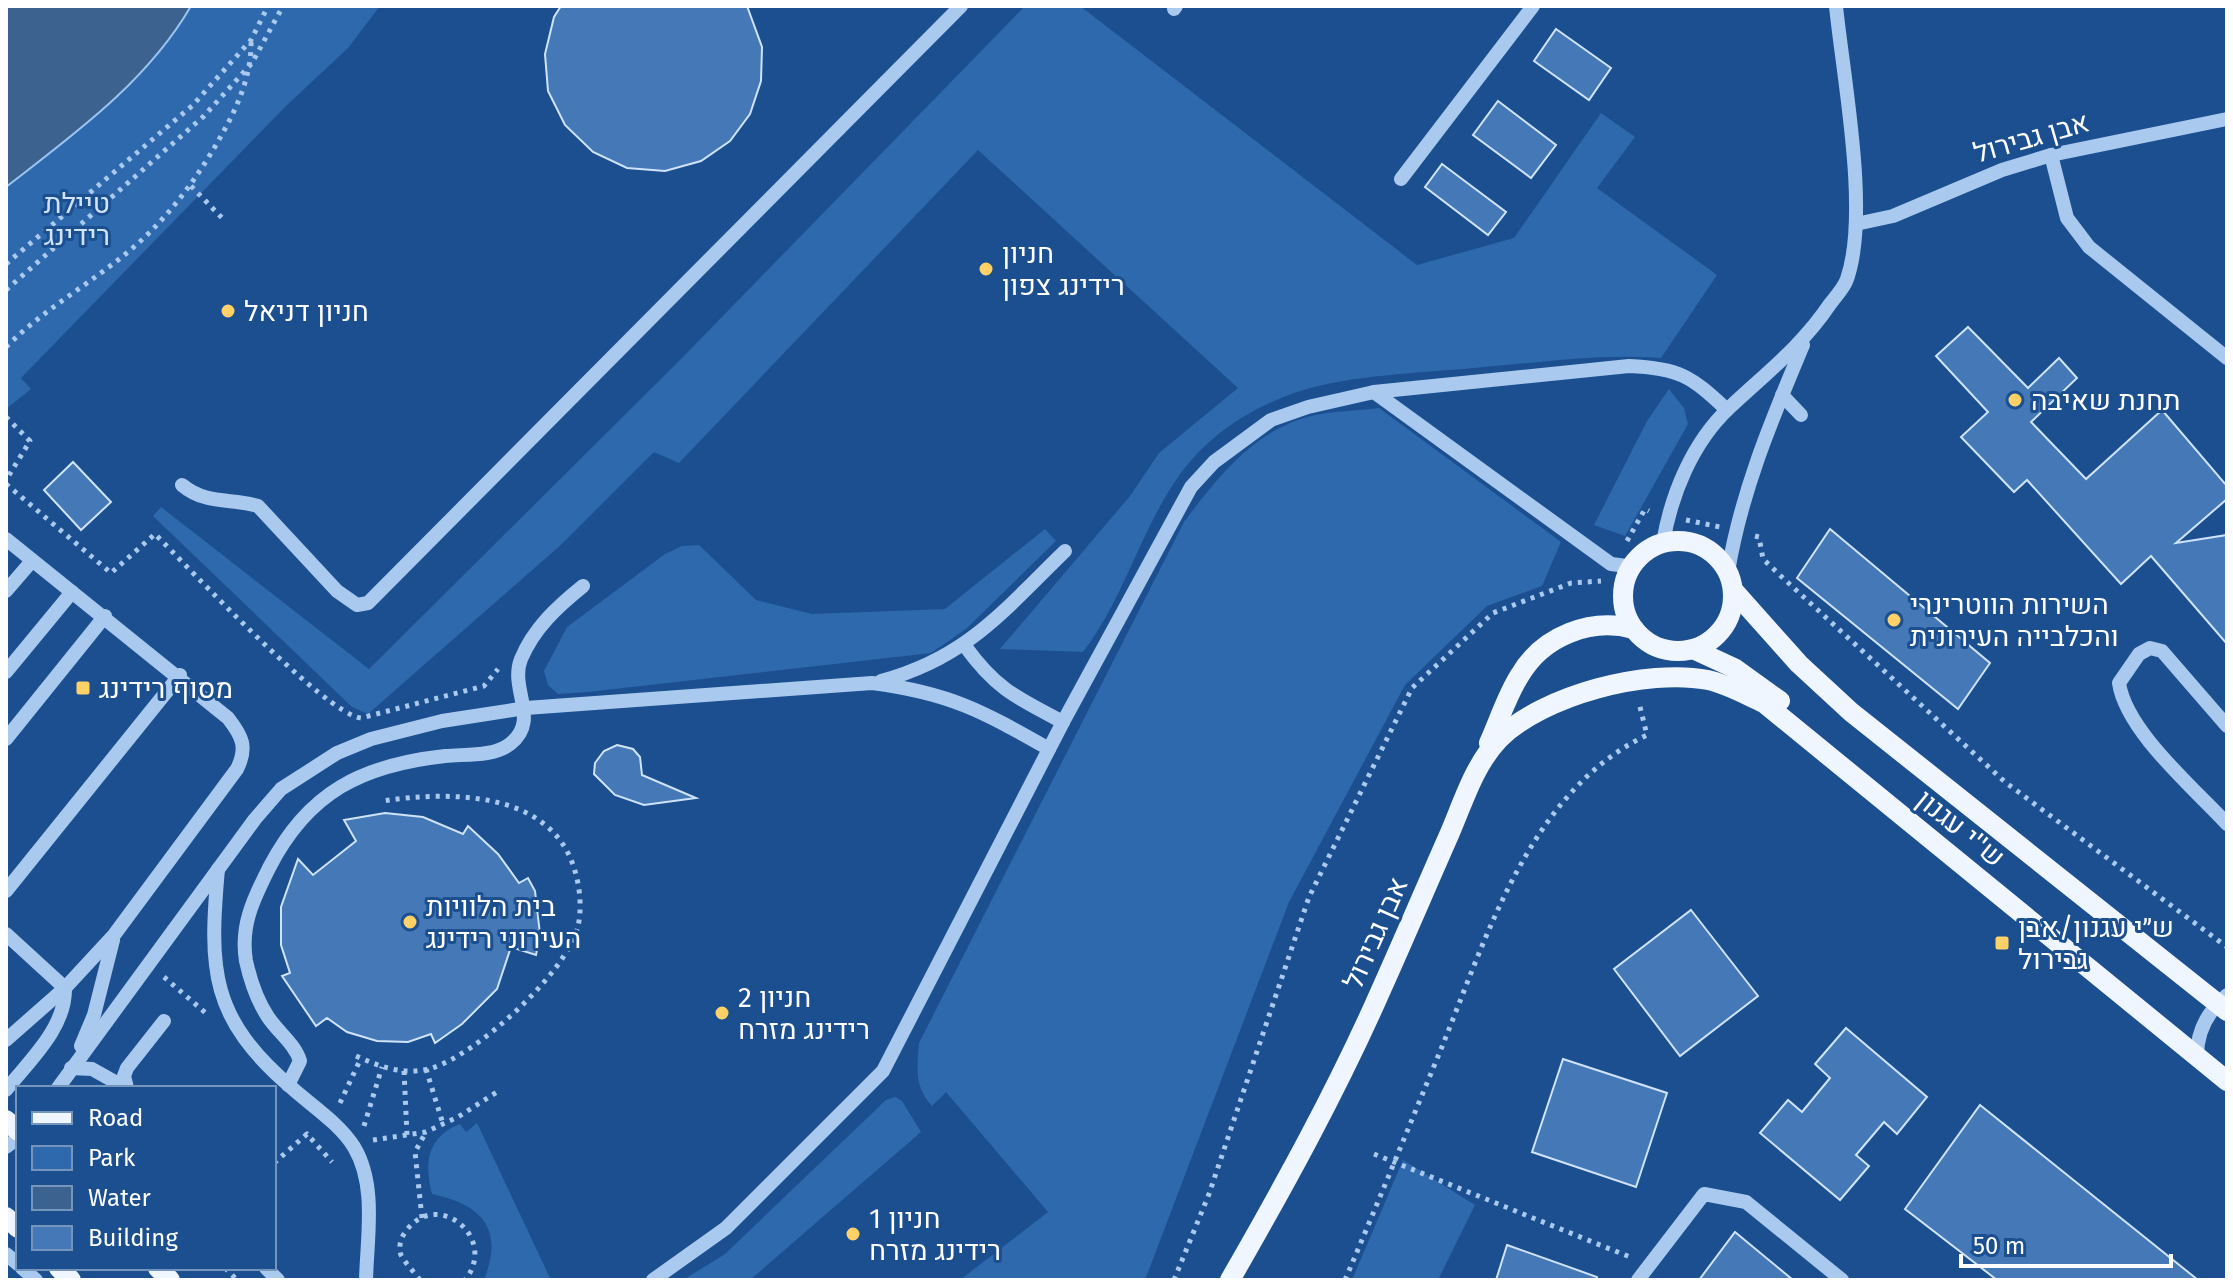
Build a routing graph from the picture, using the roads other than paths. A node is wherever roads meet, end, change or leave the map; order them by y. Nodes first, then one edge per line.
1 (961, 6) edge
2 (1533, 6) edge
3 (1836, 6) edge
4 (2227, 119) edge
5 (2051, 155) junction
6 (1401, 179) dead end
7 (1856, 224) junction
8 (1806, 339) junction
9 (2227, 358) edge
10 (1374, 392) junction
11 (1782, 395) junction
12 (1727, 410) junction
13 (1801, 415) dead end
14 (182, 485) dead end
15 (6, 539) edge
16 (1663, 543) junction
17 (1065, 551) dead end
18 (1635, 561) junction
19 (31, 562) junction
20 (1731, 581) junction
21 (583, 586) dead end
22 (6, 591) edge
23 (72, 592) junction
24 (105, 616) junction
25 (1634, 629) junction
26 (965, 646) junction
27 (1695, 650) junction
28 (6, 672) edge
29 (180, 675) junction
30 (1635, 682) joint
31 (873, 683) junction
32 (526, 708) junction
33 (1063, 722) junction
34 (2227, 726) edge
35 (6, 739) edge
36 (1049, 749) junction
37 (1479, 765) junction
38 (2227, 824) edge
39 (218, 869) junction
40 (1982, 882) junction
41 (6, 891) edge
42 (6, 934) edge
43 (114, 935) junction
44 (65, 988) junction
45 (2224, 1003) edge
46 (164, 1021) dead end
47 (6, 1040) edge
48 (2197, 1056) junction
49 (71, 1068) junction
50 (2227, 1081) edge
51 (288, 1085) junction
52 (59, 1086) edge
53 (122, 1086) edge
54 (126, 1086) edge
55 (6, 1090) edge
56 (366, 1280) edge
57 (653, 1280) edge
58 (1230, 1280) edge
59 (1638, 1280) edge
60 (1842, 1280) edge

1 - 14 street
2 - 6 street
3 - 7 street
4 - 5 street, אבן גבירול
5 - 7 street, אבן גבירול
5 - 9 street
7 - 8 street
8 - 11 street
8 - 12 street
10 - 12 street
10 - 18 street
10 - 33 street
11 - 13 street
11 - 20 street
12 - 16 street
15 - 19 street
16 - 18 main road
16 - 20 main road
17 - 26 street
18 - 25 main road
19 - 22 street
19 - 23 street
20 - 27 main road
20 - 45 main road, ש''י עגנון
21 - 32 street
23 - 24 street
23 - 28 street
24 - 29 street
24 - 35 street
25 - 27 main road
25 - 37 main road
26 - 31 street
26 - 33 street
27 - 40 main road
29 - 41 street
29 - 43 street
30 - 37 main road, אבן גבירול
30 - 40 main road, ש''י עגנון
31 - 32 street
31 - 36 street
32 - 39 street
32 - 51 street
33 - 36 street
34 - 38 street
36 - 57 street
37 - 58 main road, אבן גבירול
39 - 49 street
39 - 51 street
40 - 48 main road, ש''י עגנון
42 - 44 street
43 - 44 street
43 - 49 street
44 - 47 street
44 - 55 street
45 - 48 street
46 - 54 street
48 - 50 main road, ש''י עגנון
49 - 52 street
49 - 53 street
51 - 56 street
59 - 60 street

